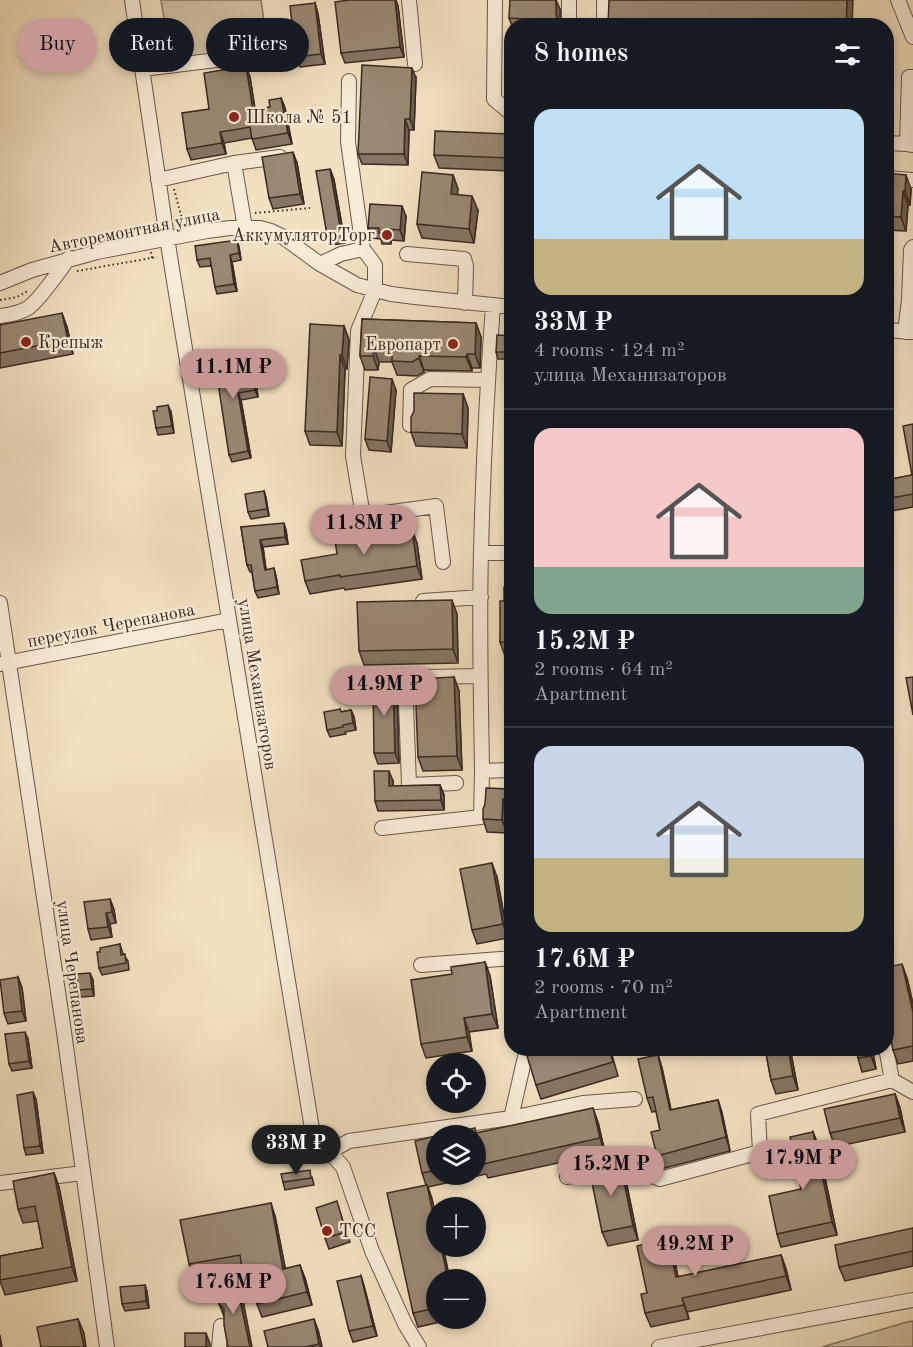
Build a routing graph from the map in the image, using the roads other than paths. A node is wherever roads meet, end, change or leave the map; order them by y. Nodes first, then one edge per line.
1 (132, 0) edge
2 (409, 0) edge
3 (495, 0) edge
4 (569, 0) edge
5 (604, 0) edge
6 (898, 0) edge
7 (135, 18) edge
8 (569, 18) edge
9 (604, 18) edge
10 (913, 37) edge
11 (416, 64) dead end
12 (143, 72) edge
13 (913, 77) edge
14 (349, 81) dead end
15 (504, 107) edge
16 (894, 144) edge
17 (910, 145) edge
18 (289, 156) edge
19 (234, 163) junction
20 (894, 179) edge
21 (158, 180) junction
22 (913, 180) edge
23 (245, 228) junction
24 (167, 238) junction
25 (913, 247) edge
26 (363, 249) junction
27 (407, 254) dead end
28 (69, 258) junction
29 (320, 264) junction
30 (0, 283) edge
31 (375, 290) junction
32 (465, 303) junction
33 (493, 305) junction
34 (504, 306) edge
35 (0, 316) edge
36 (894, 331) edge
37 (909, 332) edge
38 (488, 380) junction
39 (410, 425) edge
40 (481, 553) junction
41 (504, 553) edge
42 (444, 562) dead end
43 (481, 597) junction
44 (415, 602) edge
45 (0, 603) edge
46 (229, 620) junction
47 (5, 664) edge
48 (480, 676) junction
49 (405, 677) junction
50 (366, 678) dead end
51 (504, 770) edge
52 (482, 771) junction
53 (456, 783) dead end
54 (382, 828) dead end
55 (504, 959) edge
56 (421, 965) dead end
57 (525, 1056) edge
58 (888, 1056) edge
59 (892, 1080) junction
60 (913, 1092) edge
61 (634, 1100) dead end
62 (511, 1118) junction
63 (328, 1152) junction
64 (83, 1173) junction
65 (567, 1177) dead end
66 (0, 1183) edge
67 (913, 1300) edge
68 (221, 1326) edge
69 (107, 1347) edge
70 (219, 1347) edge
71 (419, 1347) edge
72 (659, 1347) edge

1 - 7 street, улица Механизаторов
2 - 11 street
3 - 15 street
4 - 8 street
5 - 9 street
6 - 10 street
12 - 21 street, улица Механизаторов
13 - 17 street
14 - 26 street
16 - 17 street
18 - 19 street
19 - 21 street
19 - 23 street
20 - 22 street
21 - 24 street, улица Механизаторов
23 - 24 street, Авторемонтная улица
23 - 29 street, Авторемонтная улица
24 - 28 street, Авторемонтная улица
24 - 46 street, улица Механизаторов
25 - 37 street
26 - 29 street
26 - 31 street
27 - 32 street
28 - 30 street, Авторемонтная улица
28 - 35 street
29 - 31 street, Авторемонтная улица
31 - 32 street, Авторемонтная улица
31 - 42 street
32 - 33 street, Авторемонтная улица
33 - 34 street, Авторемонтная улица
33 - 38 street
36 - 37 street
38 - 39 street
38 - 40 street
40 - 41 street
40 - 43 street
43 - 44 street
43 - 48 street
45 - 47 street, улица Черепанова
46 - 47 street, переулок Черепанова
46 - 63 street, улица Механизаторов
47 - 64 street, улица Черепанова
48 - 49 street
48 - 52 street
49 - 50 street
49 - 53 street
51 - 52 street
52 - 54 street
55 - 56 street
57 - 62 street
58 - 59 street
59 - 60 street
59 - 65 street
61 - 62 street
62 - 63 street
63 - 71 street, улица Механизаторов
64 - 66 street
64 - 69 street, улица Черепанова
67 - 72 street
68 - 70 street

